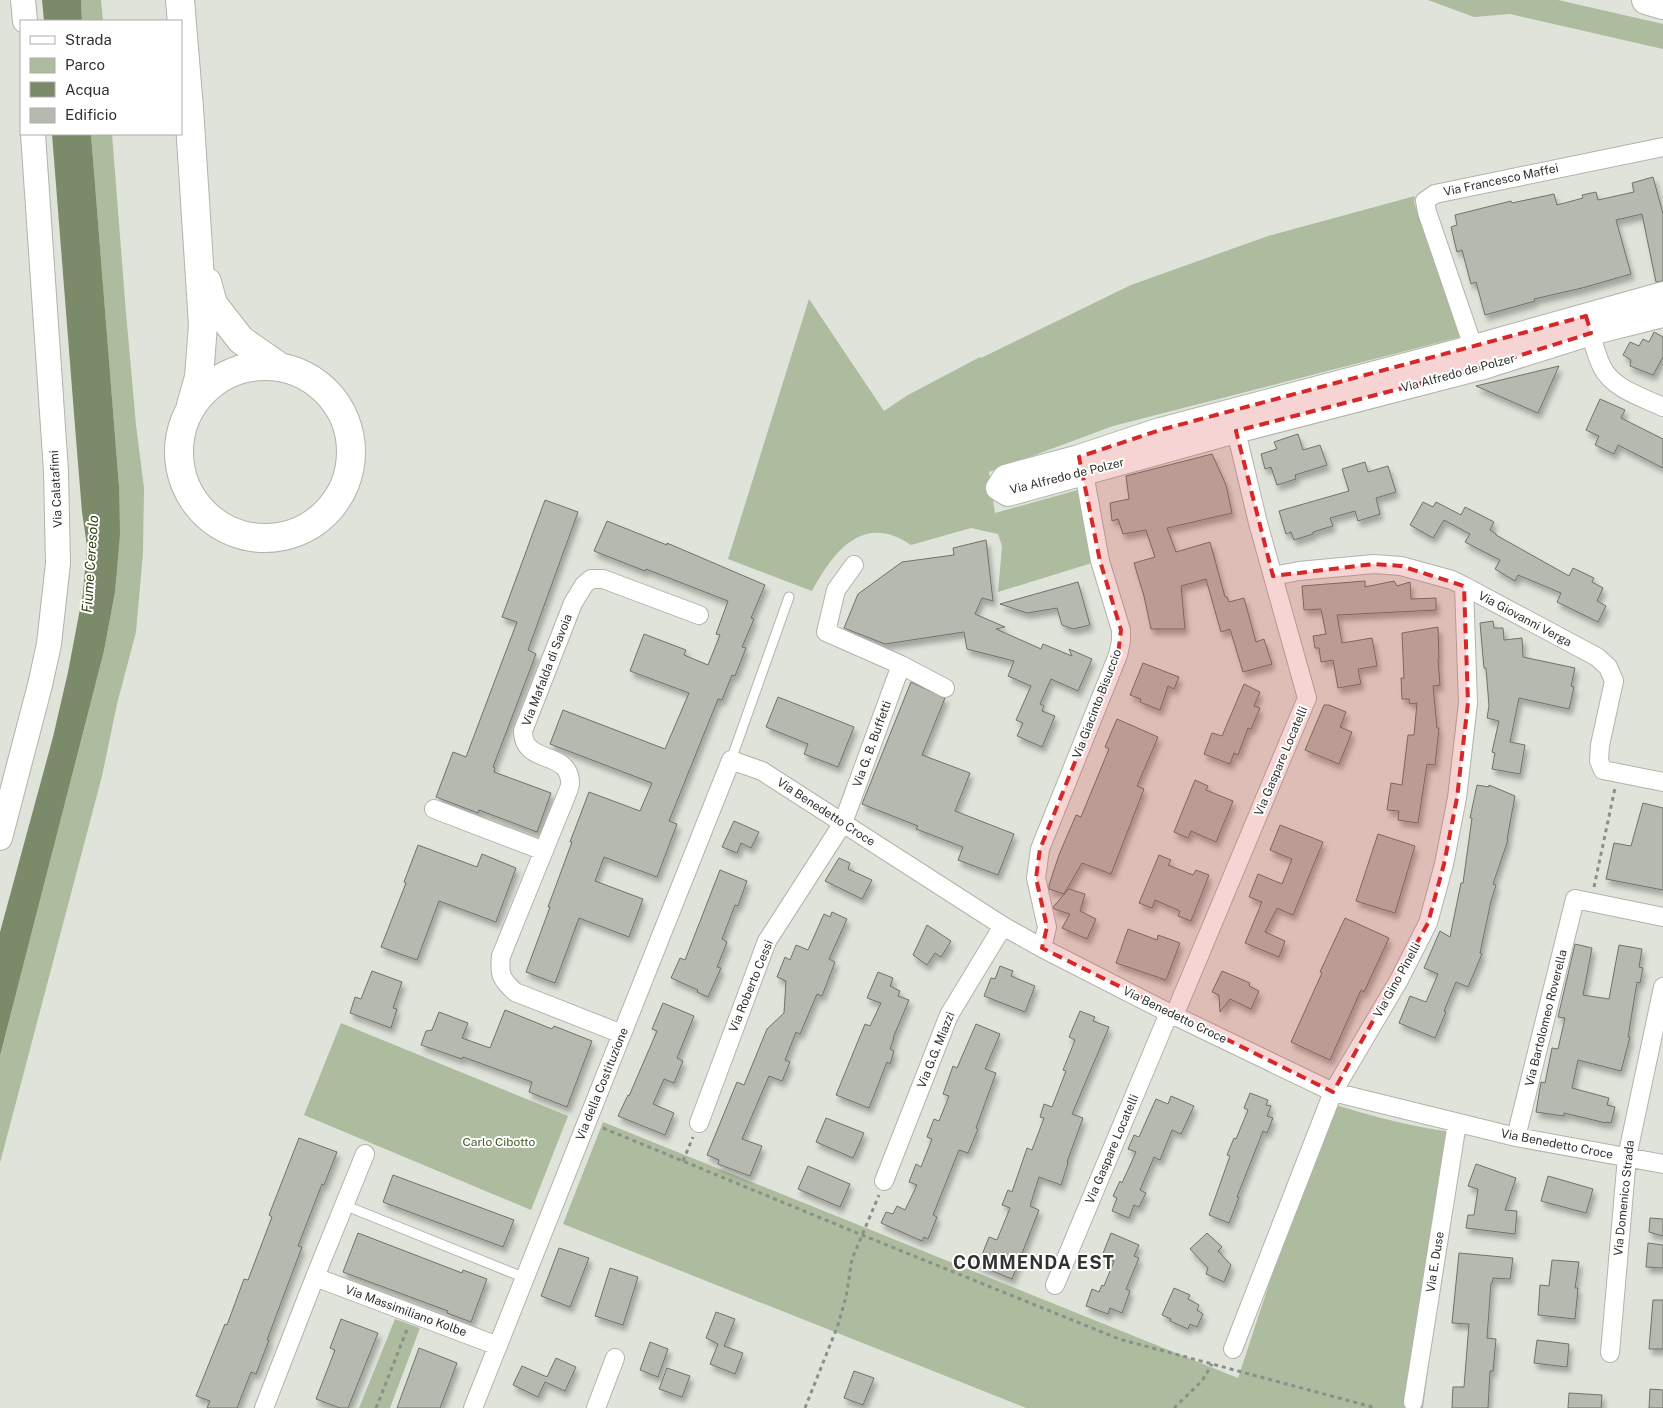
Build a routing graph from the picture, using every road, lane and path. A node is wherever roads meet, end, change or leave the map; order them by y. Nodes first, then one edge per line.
1 (23, 0) edge
2 (162, 0) edge
3 (180, 0) edge
4 (196, 0) edge
5 (1646, 0) edge
6 (1663, 5) edge
7 (25, 20) edge
8 (165, 20) edge
9 (181, 20) edge
10 (182, 38) edge
11 (186, 113) edge
12 (32, 135) edge
13 (1663, 147) edge
14 (198, 247) junction
15 (1663, 294) edge
16 (1663, 315) edge
17 (1588, 325) junction
18 (1477, 357) junction
19 (277, 365) junction
20 (1663, 407) edge
21 (189, 409) junction
22 (1232, 422) junction
23 (1081, 465) joint
24 (854, 565) dead end
25 (1273, 576) junction
26 (1464, 586) junction
27 (789, 597) dead end
28 (699, 615) dead end
29 (901, 664) junction
30 (945, 688) dead end
31 (731, 760) junction
32 (1618, 773) junction
33 (1663, 782) edge
34 (434, 809) dead end
35 (843, 822) junction
36 (0, 838) edge
37 (544, 851) junction
38 (1583, 900) junction
39 (1663, 918) edge
40 (1003, 926) junction
41 (1042, 948) junction
42 (1663, 987) edge
43 (1172, 1014) junction
44 (622, 1034) junction
45 (1333, 1092) junction
46 (699, 1123) joint
47 (1457, 1123) junction
48 (603, 1128) dead end
49 (1516, 1137) junction
50 (365, 1154) dead end
51 (1627, 1157) junction
52 (683, 1161) junction
53 (1663, 1164) edge
54 (884, 1181) joint
55 (344, 1205) junction
56 (862, 1235) junction
57 (315, 1277) junction
58 (525, 1278) junction
59 (1055, 1285) dead end
60 (409, 1324) dead end
61 (498, 1346) junction
62 (1233, 1349) dead end
63 (1610, 1353) dead end
64 (615, 1358) dead end
65 (1212, 1364) junction
66 (1413, 1402) dead end
67 (264, 1408) edge
68 (376, 1408) edge
69 (473, 1408) edge
70 (596, 1408) edge
71 (805, 1408) edge
72 (1174, 1408) edge
73 (1376, 1408) edge

1 - 7 main road
2 - 8 main road
3 - 9 main road
4 - 11 main road
5 - 6 main road
10 - 11 main road
11 - 14 main road
12 - 36 main road, Via Calatafimi
13 - 18 street, Via Francesco Maffei
14 - 19 main road
14 - 21 main road
15 - 17 main road, Via Alfredo de Polzer
16 - 17 main road, Via Alfredo de Polzer
17 - 18 main road, Via Alfredo de Polzer
17 - 20 street
18 - 22 main road, Via Alfredo de Polzer
19 - 21 main road
19 - 21 main road
22 - 23 main road, Via Alfredo de Polzer
22 - 25 street, Via Gaspare Locatelli
23 - 41 street, Via Giacinto Bisuccio
24 - 29 street
25 - 26 street, Via Giovanni Verga
25 - 43 street, Via Gaspare Locatelli
26 - 32 street, Via Giovanni Verga
26 - 45 street, Via Gino Pinelli
27 - 31 lane
28 - 37 street, Via Mafalda di Savoia
29 - 30 street
29 - 35 street, Via G. B. Buffetti
31 - 35 street, Via Benedetto Croce
31 - 44 street, Via della Costituzione
32 - 33 street, Via Giovanni Verga
32 - 38 path
34 - 37 street
35 - 40 street, Via Benedetto Croce
35 - 46 street, Via Roberto Cessi
37 - 44 street, Via Mafalda di Savoia
38 - 39 street
38 - 49 street, Via Bartolomeo Roverella
40 - 41 street, Via Benedetto Croce
40 - 54 street, Via G.G. Miazzi
41 - 43 street, Via Benedetto Croce
42 - 51 street, Via Domenico Strada
43 - 45 street, Via Benedetto Croce
43 - 59 street, Via Gaspare Locatelli
44 - 58 street, Via della Costituzione
45 - 47 street, Via Benedetto Croce
45 - 62 street, Via Gino Pinelli
46 - 52 path
47 - 49 street, Via Benedetto Croce
47 - 66 street, Via E. Duse
48 - 52 path
49 - 51 street, Via Benedetto Croce
50 - 55 street
51 - 53 street, Via Benedetto Croce
51 - 63 street, Via Domenico Strada
52 - 56 path
54 - 56 path
55 - 57 street
55 - 58 lane
56 - 65 path
56 - 71 path
57 - 61 street, Via Massimiliano Kolbe
57 - 67 street
58 - 61 street, Via della Costituzione
60 - 68 path
61 - 69 street, Via della Costituzione
64 - 70 street
65 - 72 path
65 - 73 path

